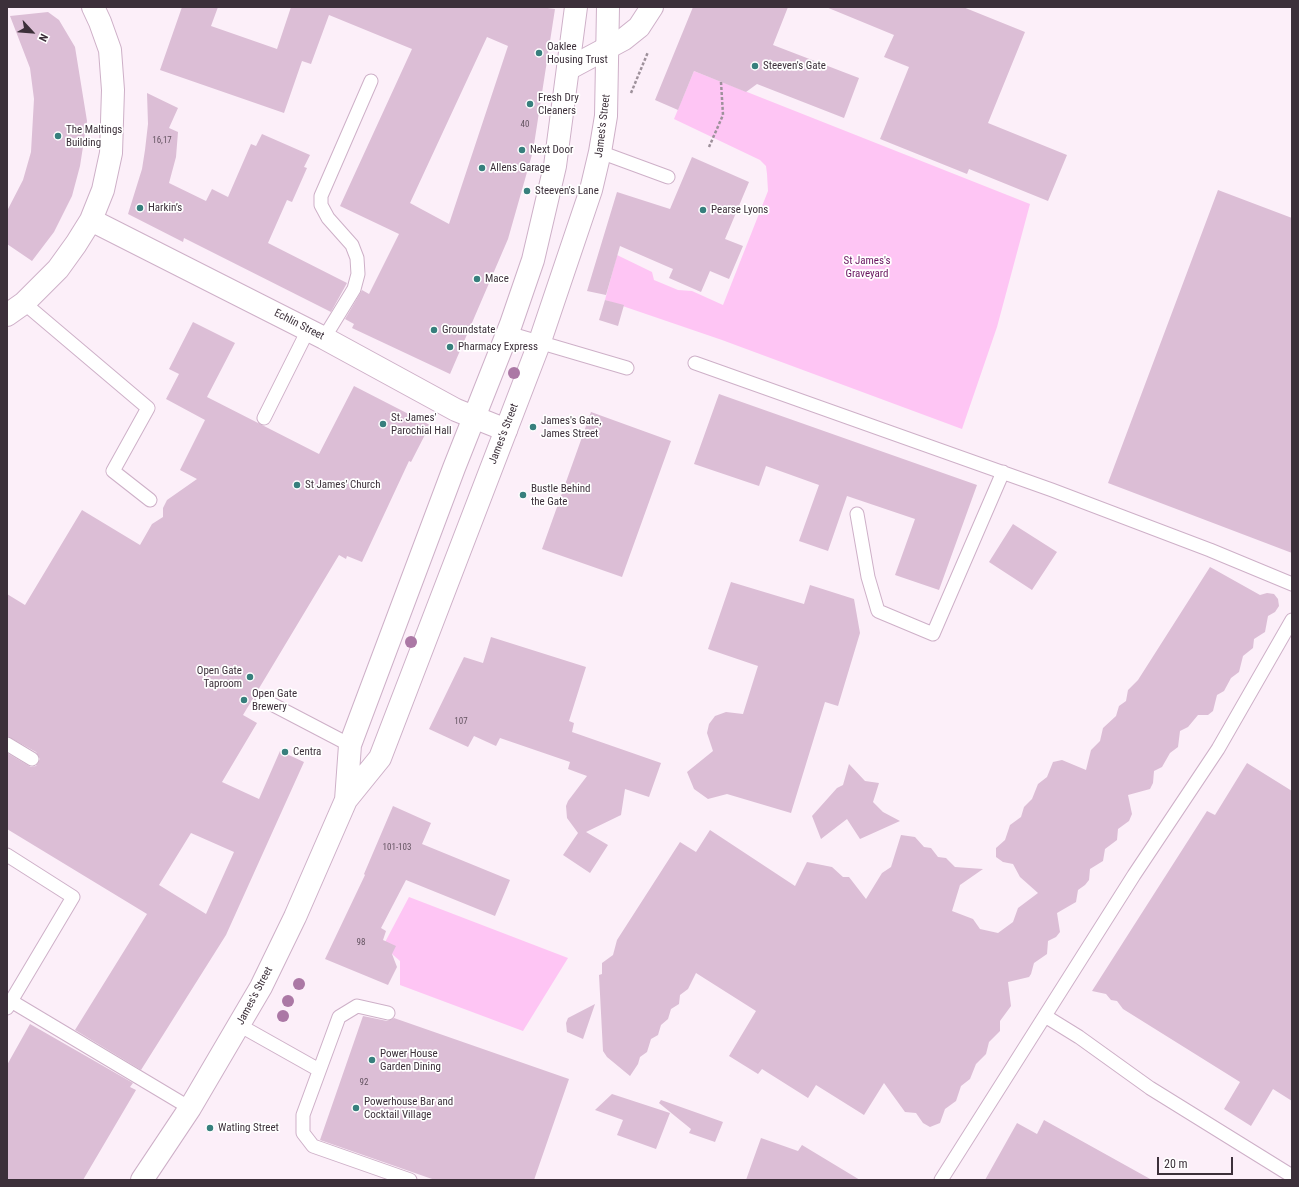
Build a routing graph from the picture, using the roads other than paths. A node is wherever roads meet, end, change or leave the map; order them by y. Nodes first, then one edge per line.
1 (93, 7) edge
2 (576, 7) edge
3 (608, 7) edge
4 (652, 7) edge
5 (608, 49) junction
6 (568, 69) junction
7 (371, 81) dead end
8 (600, 152) junction
9 (668, 177) dead end
10 (91, 220) junction
11 (16, 309) edge
12 (508, 333) junction
13 (316, 334) junction
14 (539, 344) junction
15 (695, 363) dead end
16 (627, 368) dead end
17 (264, 418) dead end
18 (474, 418) junction
19 (506, 430) junction
20 (1003, 472) junction
21 (150, 500) dead end
22 (857, 514) dead end
23 (1292, 584) edge
24 (1292, 620) edge
25 (262, 699) dead end
26 (7, 744) edge
27 (350, 745) junction
28 (32, 759) dead end
29 (346, 800) junction
30 (7, 855) edge
31 (9, 1005) edge
32 (388, 1013) dead end
33 (1046, 1016) junction
34 (239, 1025) junction
35 (319, 1070) junction
36 (190, 1108) junction
37 (1292, 1176) edge
38 (142, 1180) edge
39 (410, 1180) edge
40 (941, 1180) edge

1 - 10 main road
2 - 6 main road, James's Street
3 - 5 main road, James's Street
4 - 5 main road
5 - 6 main road
5 - 8 main road, James's Street
6 - 12 main road, James's Street
7 - 13 lane
8 - 9 lane
8 - 14 main road, James's Street
10 - 11 main road
10 - 13 main road, Echlin Street
11 - 21 lane
12 - 14 lane
12 - 18 main road, James's Street
13 - 17 lane
13 - 18 main road, Echlin Street
14 - 16 lane
14 - 19 main road, James's Street
15 - 20 lane
18 - 19 main road, Echlin Street
18 - 27 main road, James's Street
19 - 29 main road, James's Street
20 - 22 lane
20 - 23 lane
24 - 33 lane
25 - 27 lane
26 - 28 lane
27 - 29 main road, James's Street
29 - 34 main road, James's Street
30 - 31 lane
31 - 36 lane
32 - 35 lane
33 - 37 lane
33 - 40 lane
34 - 35 lane
34 - 36 main road, James's Street
35 - 39 lane
36 - 38 main road, James's Street

